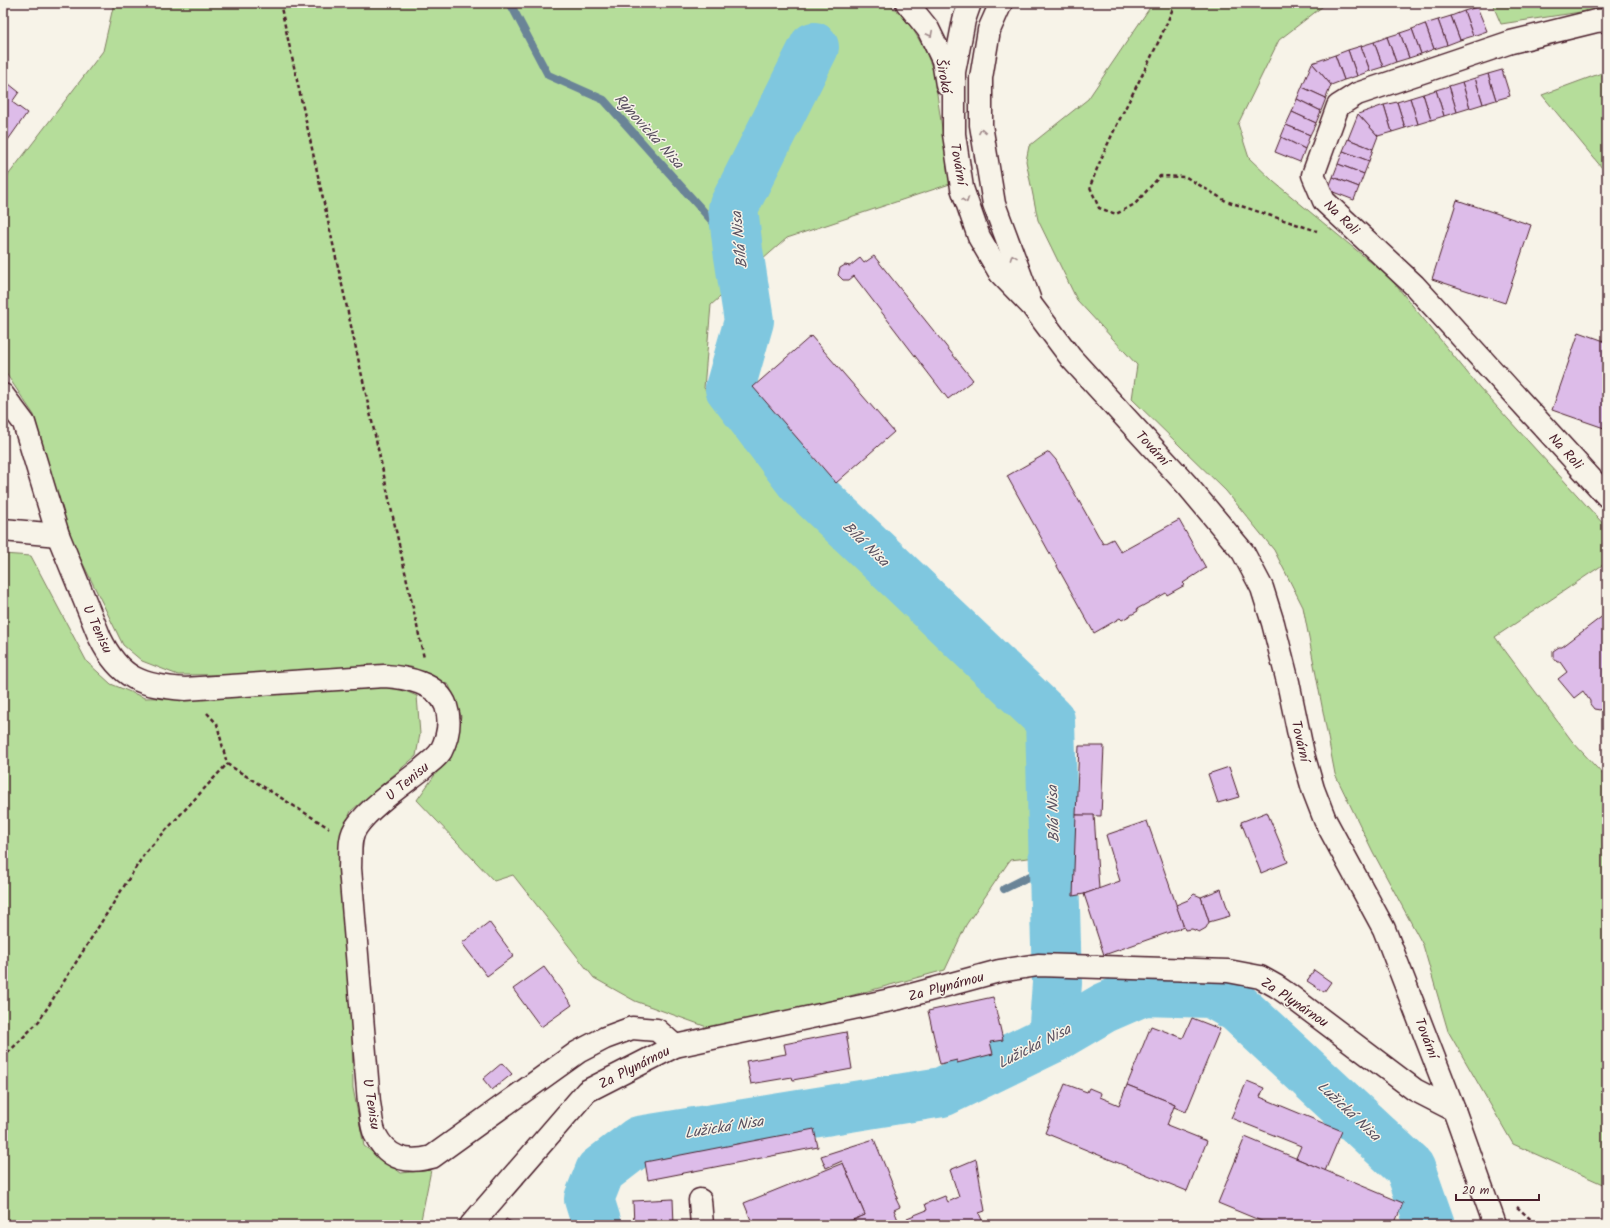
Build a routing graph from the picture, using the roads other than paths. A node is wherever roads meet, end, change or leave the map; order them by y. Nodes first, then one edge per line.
1 (907, 3) edge
2 (970, 3) edge
3 (978, 3) edge
4 (1001, 3) edge
5 (1607, 20) edge
6 (989, 30) junction
7 (954, 134) junction
8 (1032, 306) junction
9 (3, 395) edge
10 (1607, 496) edge
11 (3, 530) edge
12 (58, 535) junction
13 (675, 1046) junction
14 (1454, 1110) junction
15 (700, 1200) dead end
16 (471, 1225) edge
17 (702, 1225) edge
18 (1495, 1225) edge

1 -> 7 street, Široká
2 - 7 street, Tovární
3 - 6 street
4 - 6 street, Tovární
5 - 10 street, Na Roli
8 -> 6 street, Tovární
7 -> 8 street, Tovární
8 - 14 street, Tovární
9 - 12 street, U Tenisu
11 - 12 street
12 - 13 street, U Tenisu
13 - 14 street, Za Plynárnou
13 - 16 street, Za Plynárnou
14 - 18 street, Tovární
15 - 17 street

